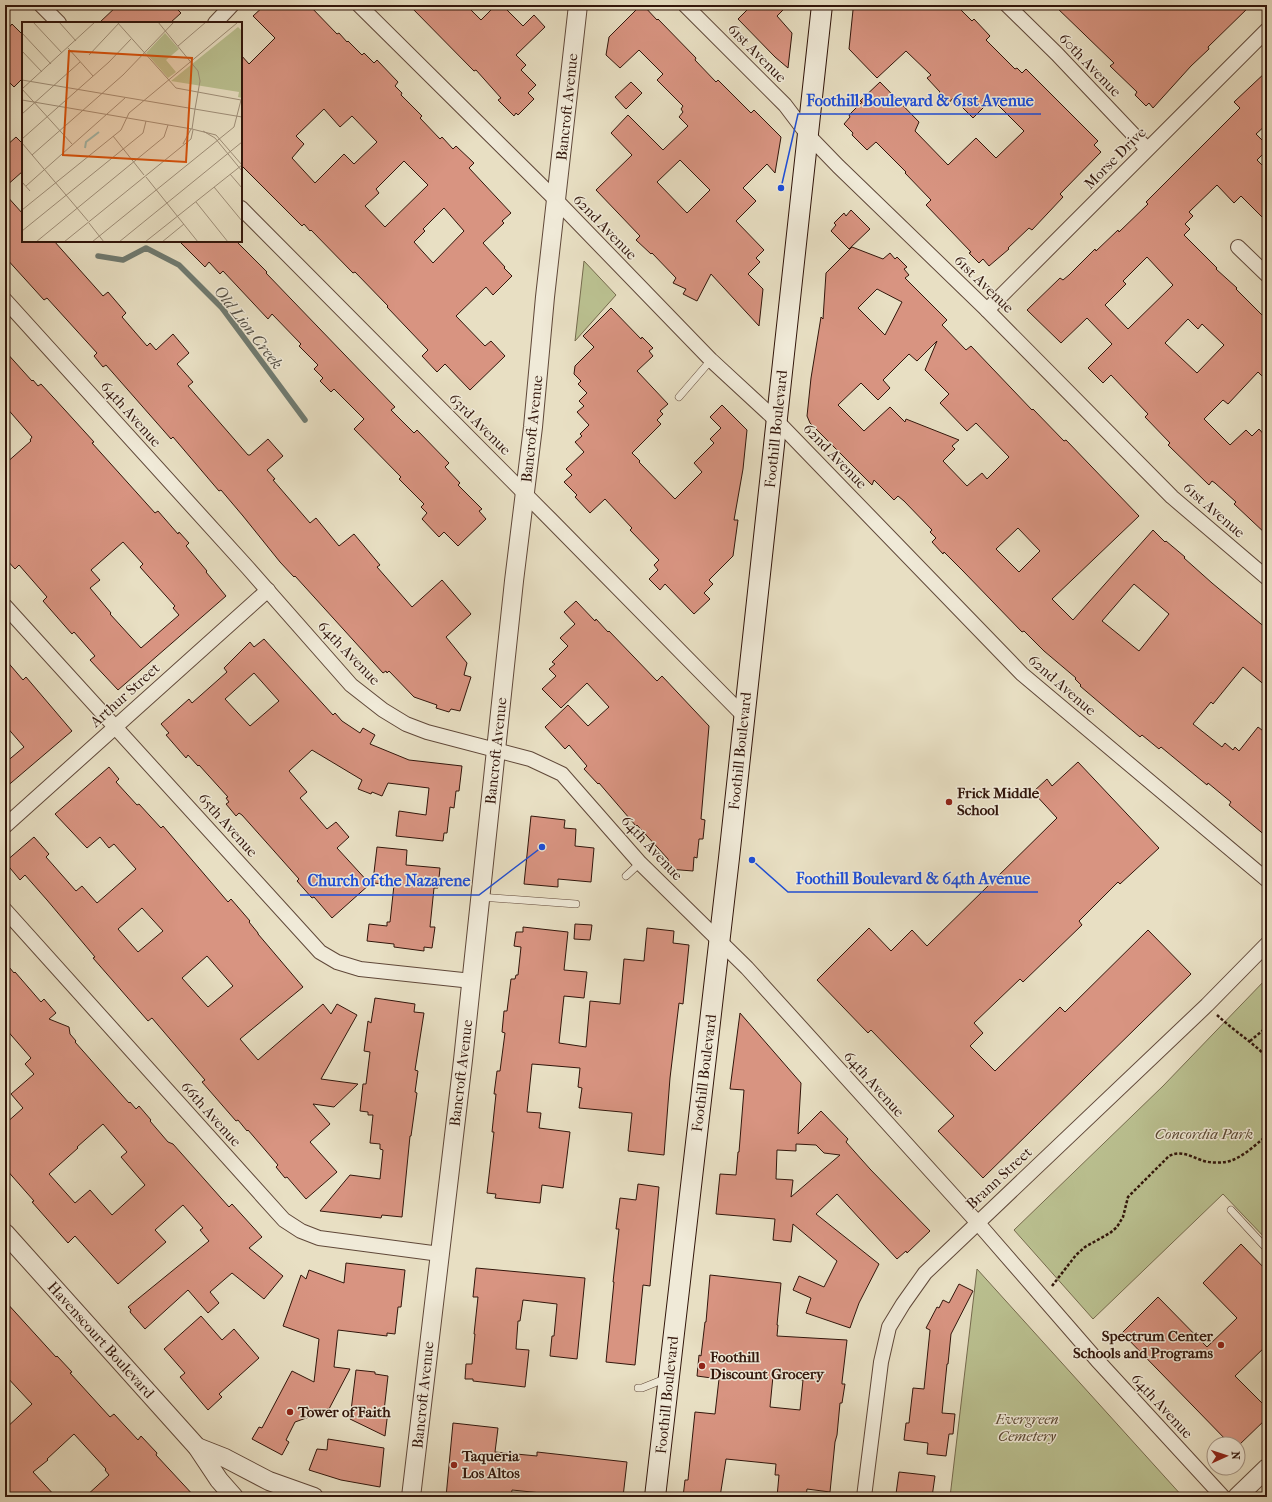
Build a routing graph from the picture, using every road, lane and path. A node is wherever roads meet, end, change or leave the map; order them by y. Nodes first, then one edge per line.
1 (41, 5) edge
2 (232, 5) edge
3 (359, 5) edge
4 (578, 5) edge
5 (685, 5) edge
6 (822, 5) edge
7 (1007, 5) edge
8 (57, 22) edge
9 (216, 22) edge
10 (1267, 30) edge
11 (807, 134) junction
12 (1147, 149) junction
13 (557, 201) junction
14 (242, 209) edge
15 (1238, 247) dead end
16 (1267, 275) edge
17 (5, 300) edge
18 (987, 310) junction
19 (711, 360) junction
20 (679, 397) dead end
21 (777, 420) junction
22 (525, 493) junction
23 (1267, 578) edge
24 (268, 590) junction
25 (5, 606) edge
26 (744, 716) junction
27 (115, 726) junction
28 (496, 750) junction
29 (5, 826) edge
30 (640, 864) junction
31 (626, 876) dead end
32 (1267, 880) edge
33 (480, 896) junction
34 (576, 904) dead end
35 (5, 910) edge
36 (720, 941) junction
37 (1267, 944) edge
38 (472, 981) junction
39 (1207, 1005) junction
40 (1267, 1027) edge
41 (1250, 1041) junction
42 (1267, 1057) edge
43 (1267, 1134) edge
44 (1231, 1210) dead end
45 (977, 1222) junction
46 (5, 1233) edge
47 (1267, 1249) edge
48 (440, 1254) junction
49 (1043, 1298) junction
50 (669, 1377) junction
51 (638, 1388) dead end
52 (197, 1447) junction
53 (1267, 1468) edge
54 (234, 1497) edge
55 (314, 1497) edge
56 (411, 1497) edge
57 (655, 1497) edge
58 (864, 1497) edge
59 (1223, 1497) edge
60 (1237, 1497) edge

1 - 8 street
2 - 9 street
3 - 13 street, 62nd Avenue
4 - 13 street, Bancroft Avenue
5 - 11 street, 61st Avenue
6 - 11 main road, Foothill Boulevard
7 - 12 street, 60th Avenue
10 - 12 street, Morse Drive
11 - 18 street, 61st Avenue
11 - 21 main road, Foothill Boulevard
12 - 18 street, Morse Drive
13 - 19 street, 62nd Avenue
13 - 22 street, Bancroft Avenue
14 - 22 street, 63rd Avenue
15 - 16 street
17 - 24 street, 64th Avenue
18 - 23 street, 61st Avenue
19 - 20 lane
19 - 21 street, 62nd Avenue
21 - 26 main road, Foothill Boulevard
21 - 32 street, 62nd Avenue
22 - 26 street, 63rd Avenue
22 - 28 street, Bancroft Avenue
24 - 27 street, Arthur Street
24 - 28 street, 64th Avenue
25 - 27 street, 65th Avenue
26 - 36 main road, Foothill Boulevard
27 - 29 street, Arthur Street
27 - 38 street, 65th Avenue
28 - 30 street, 64th Avenue
28 - 33 street, Bancroft Avenue
30 - 31 lane
30 - 36 street, 64th Avenue
33 - 34 lane
33 - 38 street, Bancroft Avenue
35 - 48 street, 66th Avenue
36 - 45 street, 64th Avenue
36 - 50 main road, Foothill Boulevard
37 - 39 street, Brann Street
38 - 48 street, Bancroft Avenue
39 - 41 path
39 - 45 street, Brann Street
40 - 41 path
41 - 42 path
43 - 49 path
44 - 47 lane
45 - 49 street, 64th Avenue
45 - 58 street, Brann Street
46 - 52 street, Havenscourt Boulevard
48 - 56 street, Bancroft Avenue
49 - 59 street, 64th Avenue
50 - 51 lane
50 - 57 main road, Foothill Boulevard
52 - 54 street, Havenscourt Boulevard
52 - 55 street, Havenscourt Boulevard
53 - 60 street

